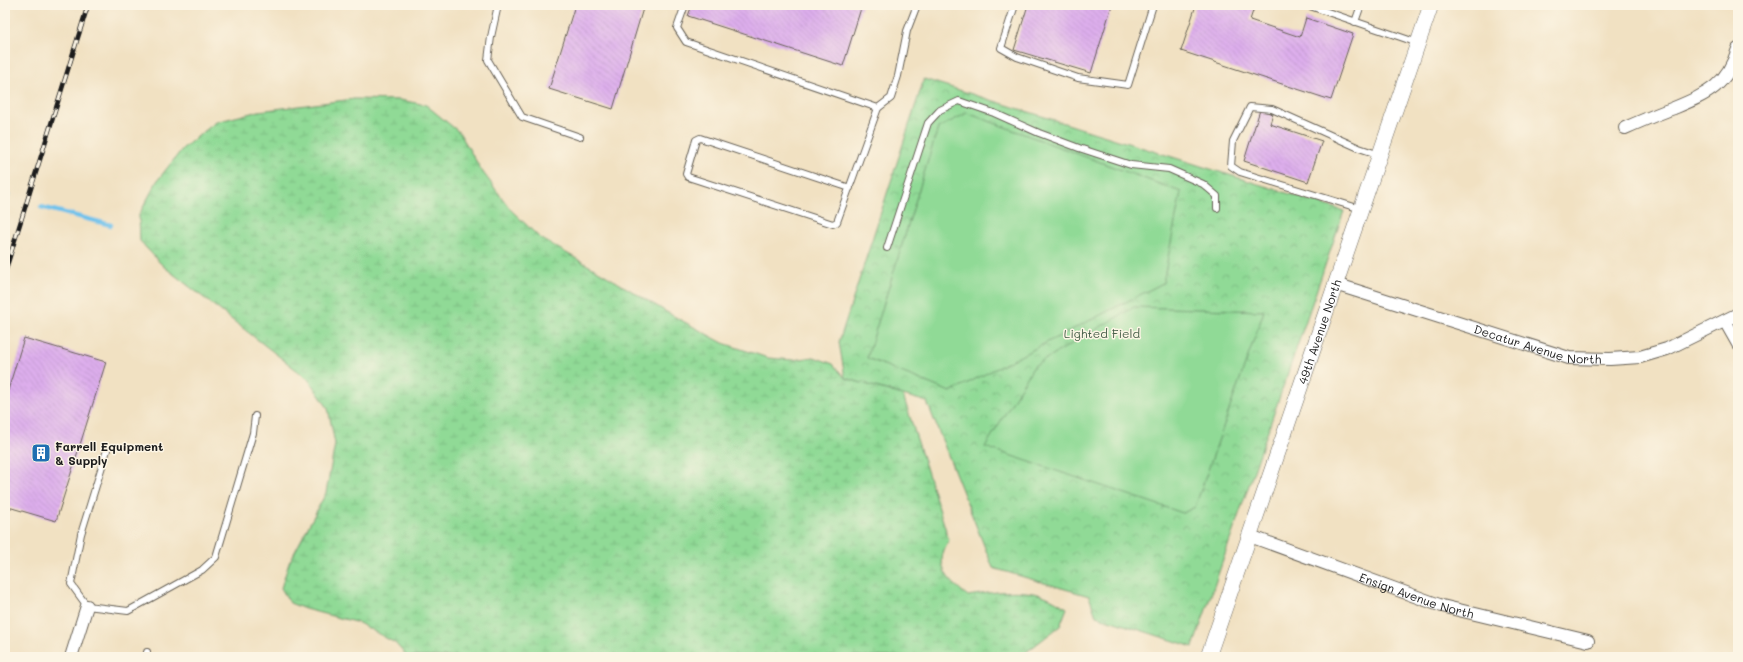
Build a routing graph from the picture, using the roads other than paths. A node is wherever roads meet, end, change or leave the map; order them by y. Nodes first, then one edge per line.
1 (498, 5) edge
2 (685, 5) edge
3 (917, 5) edge
4 (1015, 5) edge
5 (1153, 5) edge
6 (1307, 5) edge
7 (1361, 5) edge
8 (1431, 5) edge
9 (1355, 22) junction
10 (1418, 43) junction
11 (1738, 49) edge
12 (878, 108) junction
13 (1625, 128) dead end
14 (580, 137) dead end
15 (1380, 154) junction
16 (850, 188) junction
17 (1218, 208) dead end
18 (1361, 209) junction
19 (887, 248) dead end
20 (1335, 284) junction
21 (1738, 314) edge
22 (1725, 321) junction
23 (1738, 344) edge
24 (255, 416) dead end
25 (107, 450) dead end
26 (1250, 536) junction
27 (87, 606) junction
28 (1588, 641) dead end
29 (71, 657) edge
30 (1165, 657) edge
31 (1171, 657) edge
32 (1208, 657) edge

1 - 14 lane
2 - 12 lane
3 - 12 lane
4 - 5 lane
6 - 9 lane
7 - 9 lane
8 - 10 street, 49th Avenue North
9 - 10 lane
10 - 15 street, 49th Avenue North
11 - 13 street
12 - 16 lane
15 - 18 street, 49th Avenue North
15 - 18 lane
16 - 16 lane
17 - 19 lane
18 - 20 street, 49th Avenue North
20 - 22 street, Decatur Avenue North
20 - 26 street, 49th Avenue North
21 - 22 street, Decatur Avenue North
22 - 23 street
24 - 27 lane
25 - 27 lane
26 - 28 street, Ensign Avenue North
26 - 32 street, 49th Avenue North
27 - 29 street
30 - 31 lane

